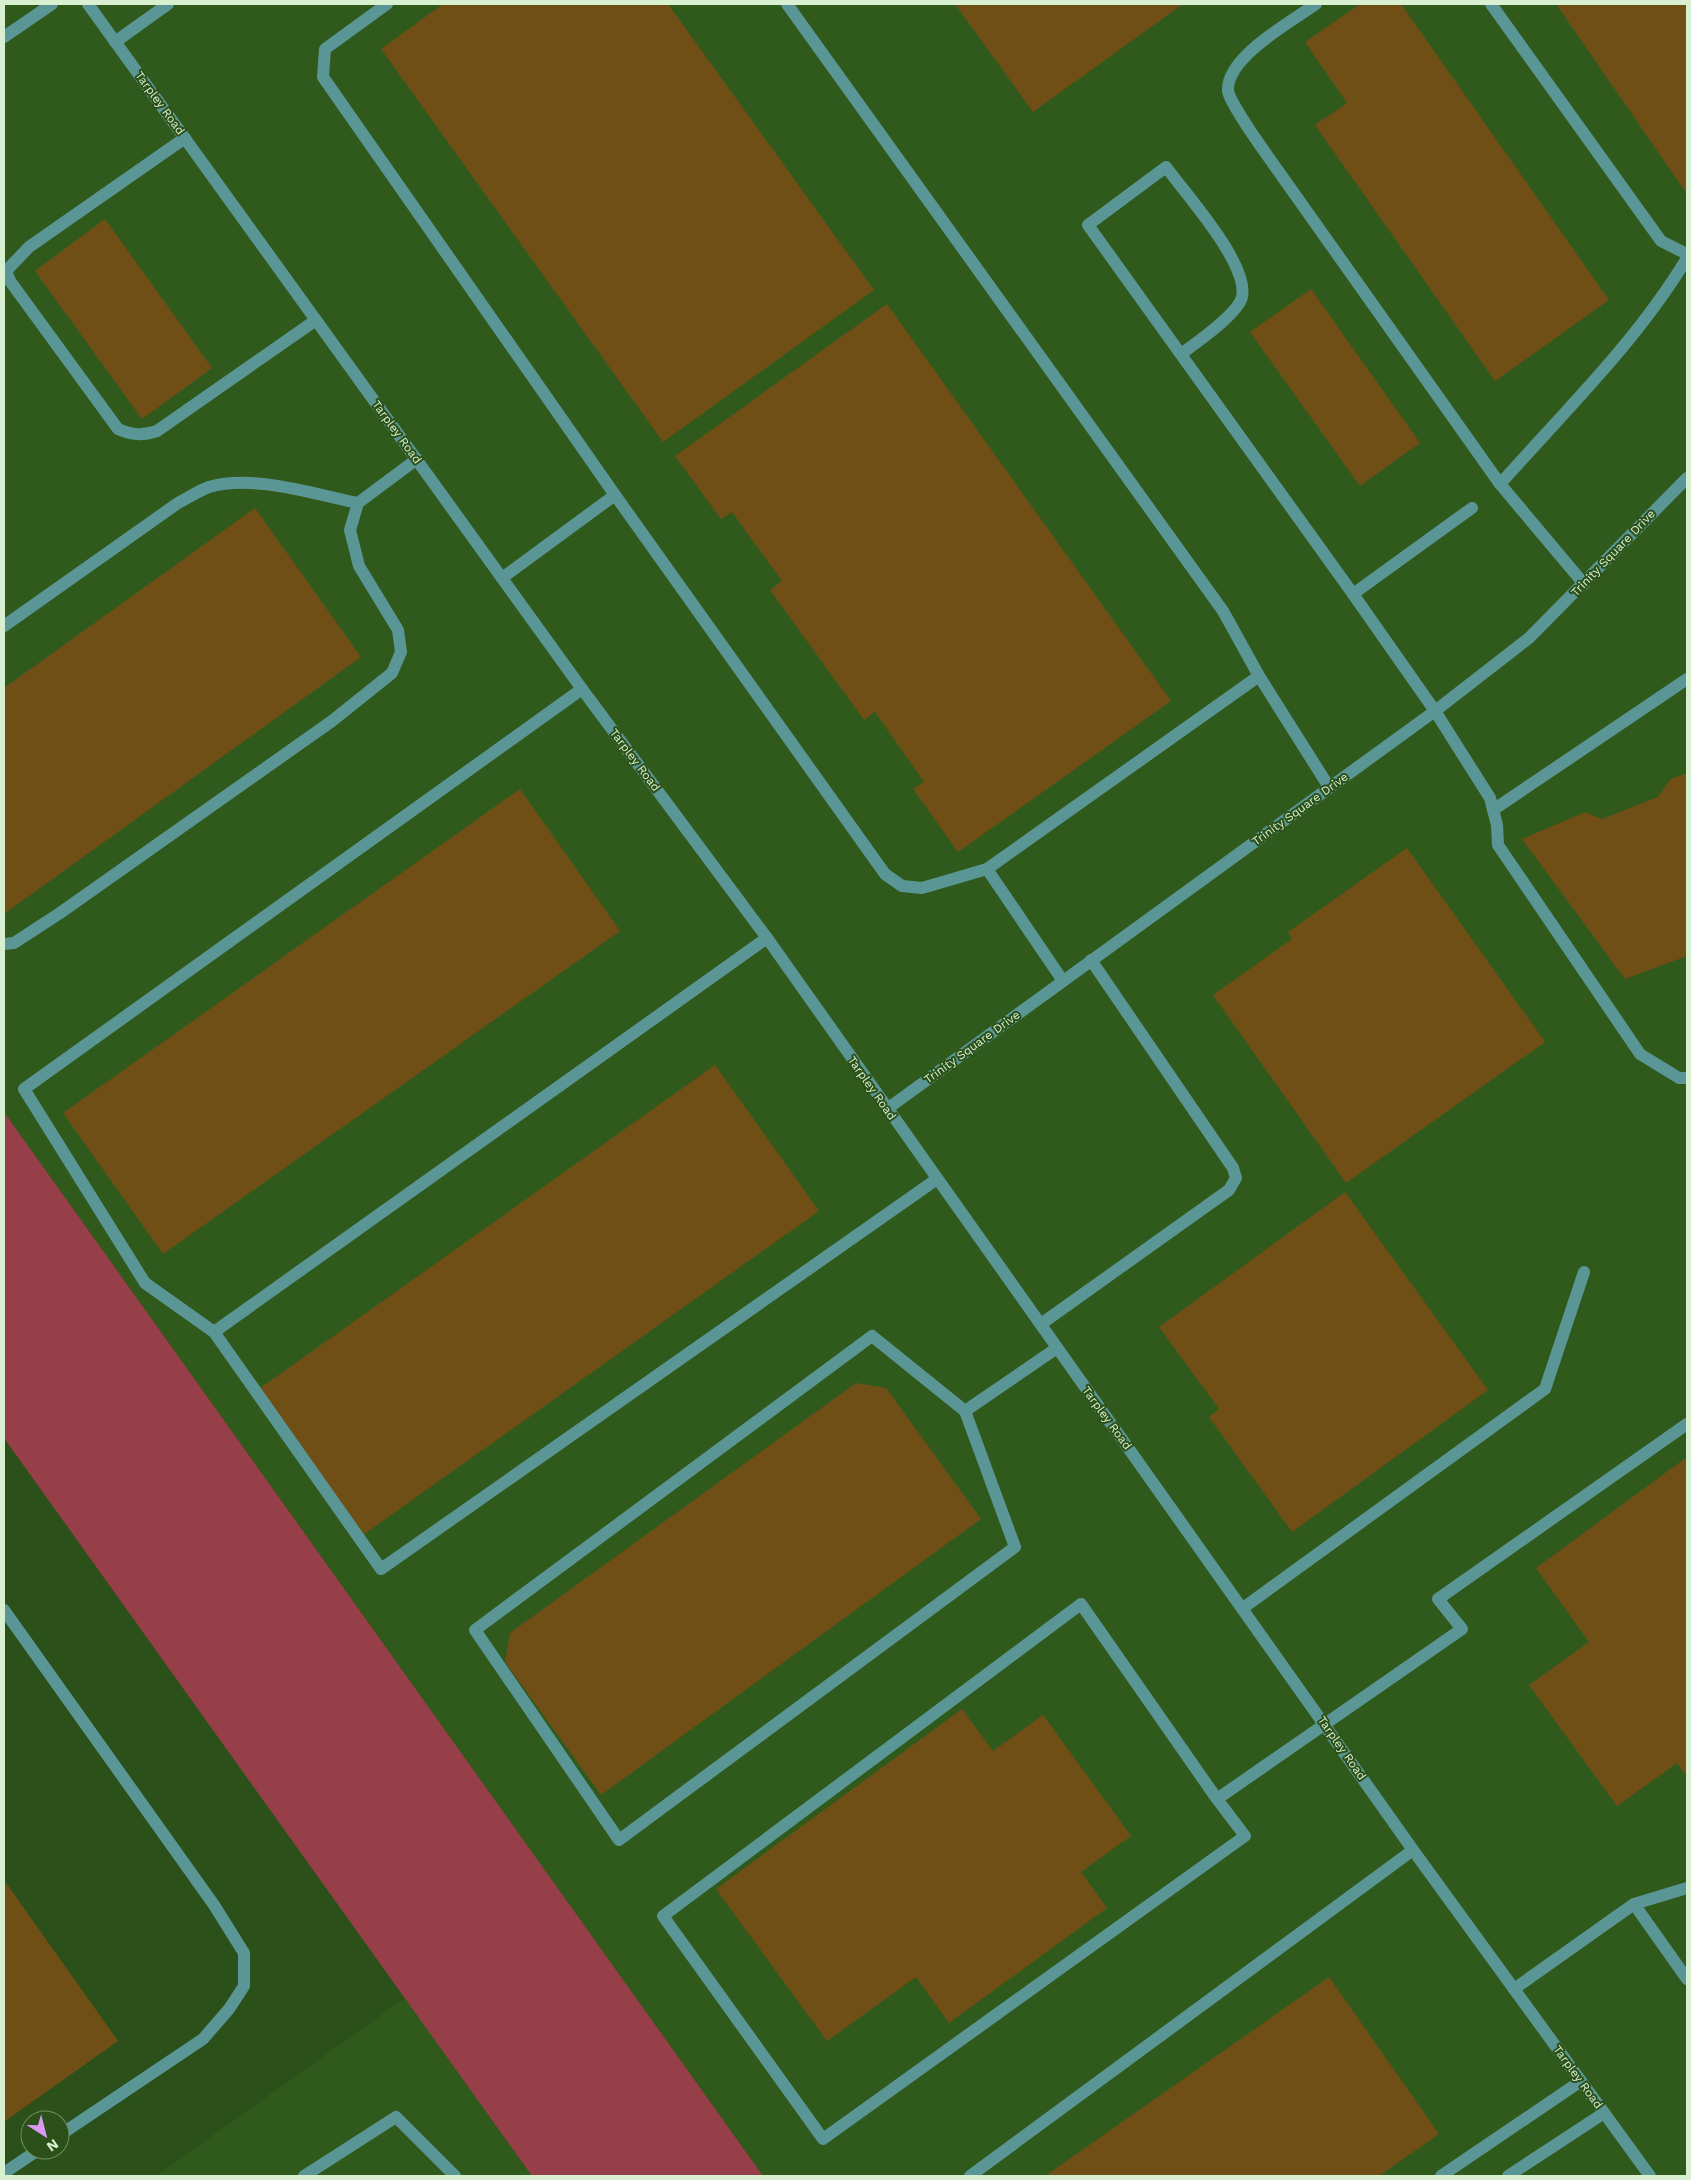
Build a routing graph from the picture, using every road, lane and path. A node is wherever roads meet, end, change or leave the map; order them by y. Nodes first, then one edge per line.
1 (52, 4) edge
2 (88, 4) edge
3 (168, 4) edge
4 (787, 4) edge
5 (1316, 4) edge
6 (1491, 4) edge
7 (379, 6) edge
8 (4, 37) edge
9 (116, 42) junction
10 (185, 138) junction
11 (1687, 256) edge
12 (316, 320) junction
13 (1181, 354) junction
14 (417, 460) junction
15 (1687, 478) edge
16 (1500, 484) junction
17 (615, 495) junction
18 (358, 503) junction
19 (1472, 508) dead end
20 (502, 578) junction
21 (1584, 584) junction
22 (1353, 594) junction
23 (4, 626) edge
24 (1259, 676) junction
25 (1687, 679) edge
26 (582, 688) junction
27 (1435, 710) junction
28 (1330, 787) junction
29 (1493, 810) junction
30 (987, 869) junction
31 (767, 938) junction
32 (4, 944) edge
33 (1091, 960) junction
34 (1063, 981) junction
35 (1687, 1078) edge
36 (887, 1109) junction
37 (937, 1179) junction
38 (1584, 1272) dead end
39 (1041, 1324) junction
40 (214, 1332) junction
41 (1057, 1348) junction
42 (965, 1411) junction
43 (1687, 1424) edge
44 (1243, 1608) junction
45 (4, 1610) edge
46 (1325, 1723) junction
47 (1217, 1799) junction
48 (1413, 1850) junction
49 (1687, 1888) edge
50 (1634, 1904) junction
51 (1687, 1979) edge
52 (1514, 1989) junction
53 (1582, 2081) junction
54 (1604, 2113) junction
55 (70, 2128) edge
56 (24, 2160) edge
57 (4, 2174) edge
58 (304, 2176) edge
59 (455, 2176) edge
60 (970, 2176) edge
61 (1441, 2176) edge
62 (1508, 2176) edge
63 (1650, 2176) edge

1 - 8 street
2 - 9 street, Tarpley Road
3 - 9 street
4 - 24 street
5 - 16 street
6 - 11 street
7 - 17 street
9 - 10 street, Tarpley Road
10 - 12 street, Tarpley Road
10 - 12 street
11 - 16 street
12 - 14 street, Tarpley Road
13 - 13 street
13 - 22 street
14 - 18 street
14 - 20 street, Tarpley Road
15 - 21 street, Trinity Square Drive
16 - 21 street
17 - 20 street
17 - 30 street
18 - 23 street
18 - 32 street
19 - 22 street
20 - 26 street, Tarpley Road
21 - 27 street, Trinity Square Drive
22 - 27 street
24 - 28 street
24 - 30 street
25 - 29 street
26 - 31 street, Tarpley Road
26 - 40 street
27 - 28 street, Trinity Square Drive
27 - 29 street
28 - 33 street, Trinity Square Drive
29 - 35 street
30 - 34 street
31 - 36 street, Tarpley Road
31 - 40 street
33 - 34 street, Trinity Square Drive
33 - 39 street
34 - 36 street, Trinity Square Drive
36 - 37 street, Tarpley Road
37 - 39 street, Tarpley Road
37 - 40 street
38 - 44 street
39 - 41 street, Tarpley Road
41 - 42 street
41 - 44 street, Tarpley Road
42 - 42 street
43 - 46 street
44 - 46 street, Tarpley Road
45 - 55 street
46 - 47 street
46 - 48 street, Tarpley Road
47 - 47 street
48 - 52 street, Tarpley Road
48 - 60 street
49 - 50 street
50 - 51 street
50 - 52 street
52 - 53 street, Tarpley Road
53 - 54 street, Tarpley Road
53 - 61 street
54 - 62 street
54 - 63 street, Tarpley Road
56 - 57 street
58 - 59 street

